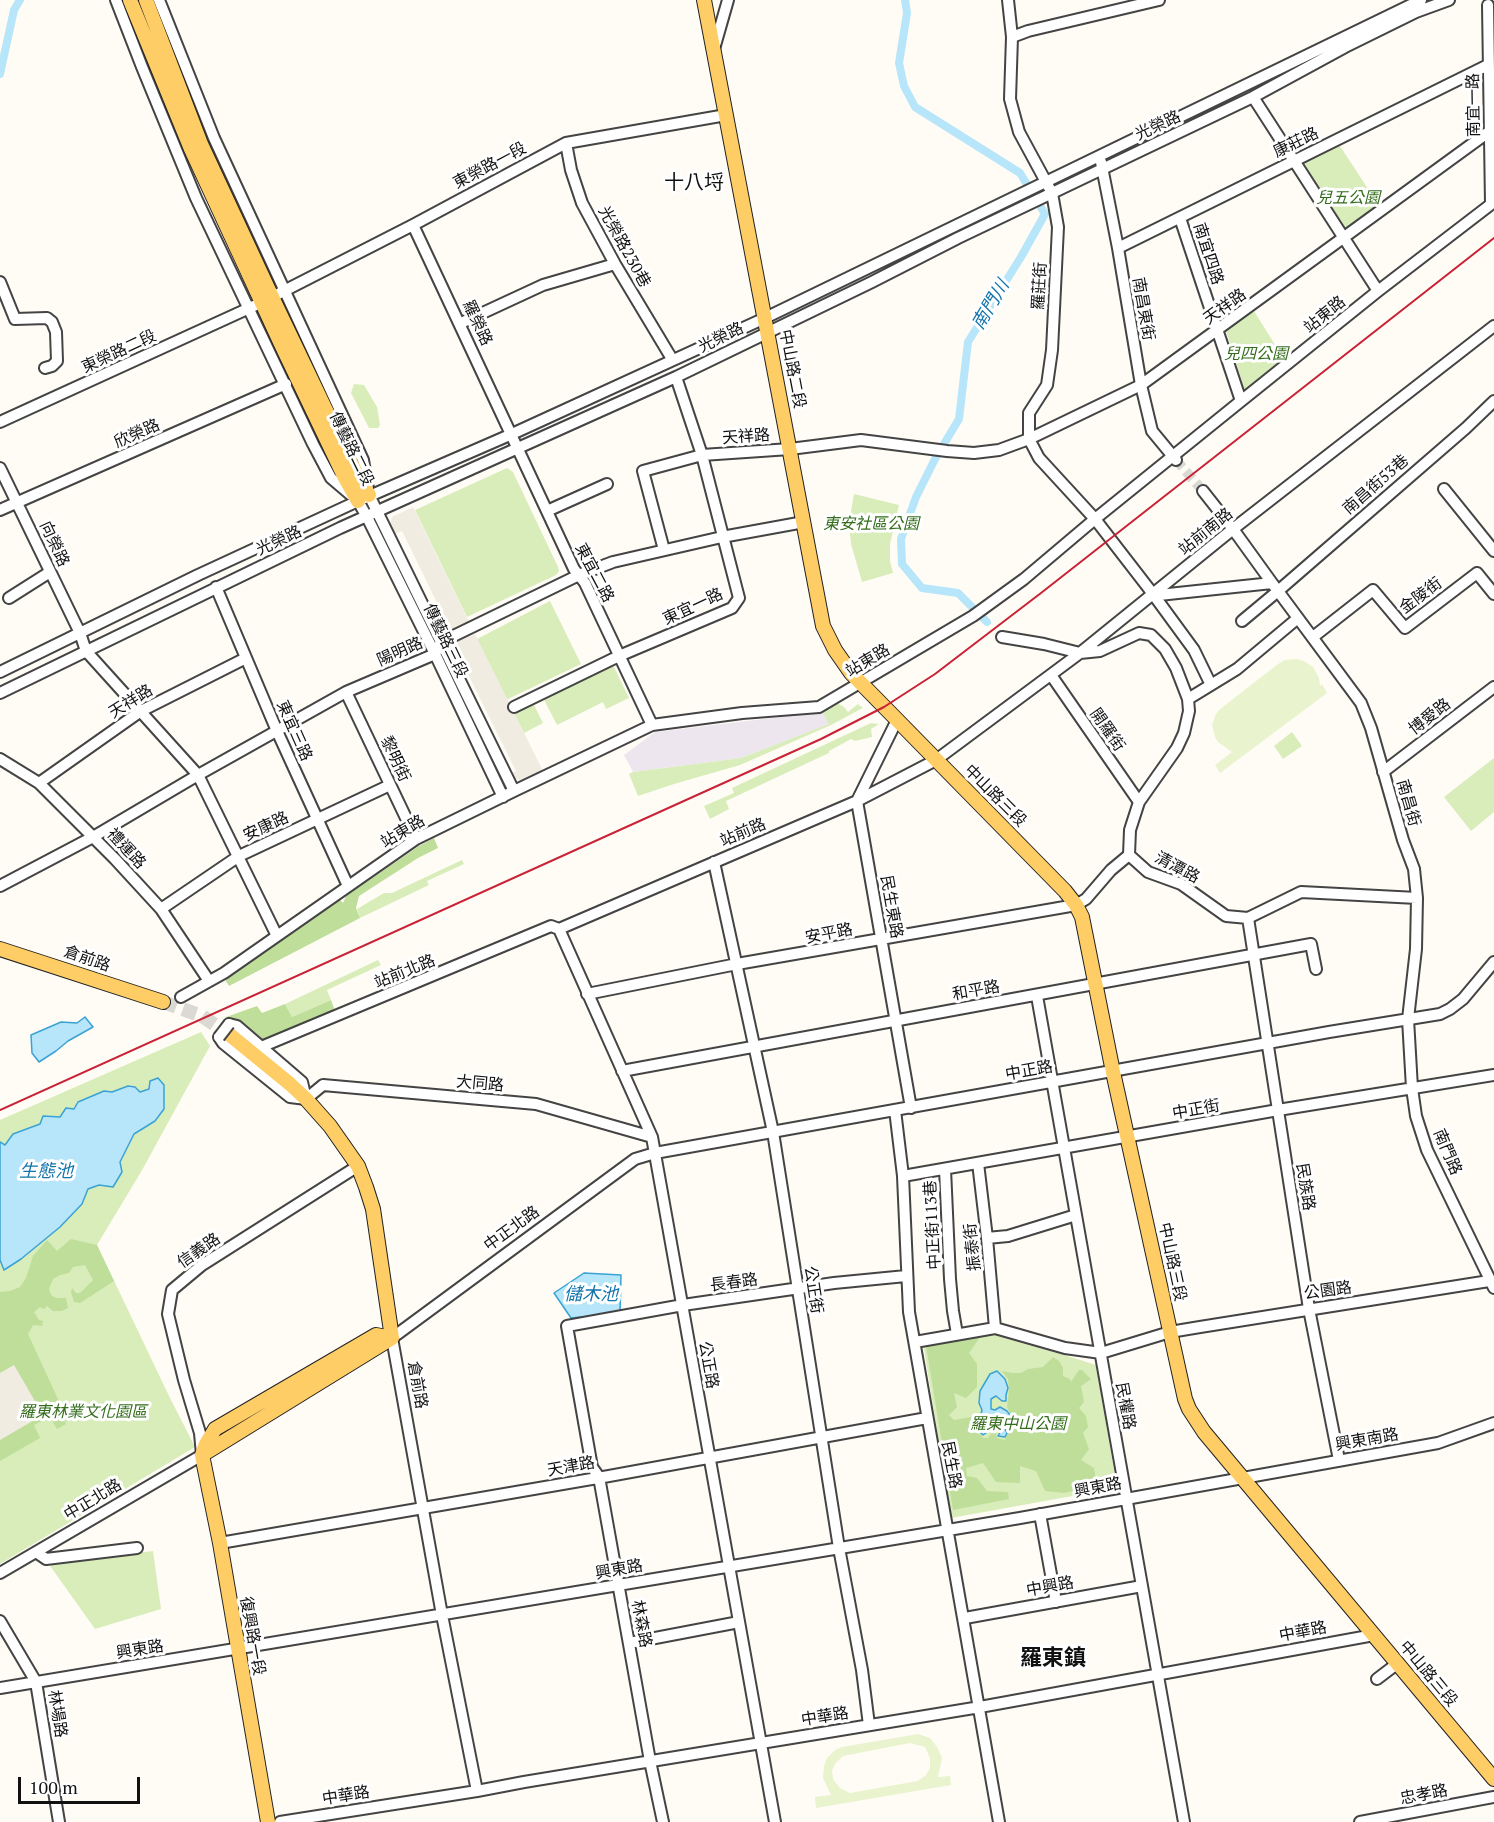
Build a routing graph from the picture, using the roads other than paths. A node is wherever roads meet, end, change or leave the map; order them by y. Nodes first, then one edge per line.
1 (116, 0) edge
2 (130, 0) edge
3 (146, 0) edge
4 (159, 0) edge
5 (704, 0) edge
6 (728, 0) edge
7 (1008, 0) edge
8 (1159, 0) edge
9 (1421, 0) edge
10 (1449, 0) edge
11 (1488, 5) dead end
12 (1012, 38) junction
13 (1343, 43) junction
14 (713, 51) junction
15 (162, 60) junction
16 (1488, 65) junction
17 (1253, 97) junction
18 (726, 115) junction
19 (1491, 130) edge
20 (566, 143) junction
21 (1098, 156) junction
22 (1294, 160) junction
23 (1103, 168) junction
24 (1045, 183) junction
25 (1052, 193) junction
26 (1492, 203) edge
27 (1180, 218) junction
28 (413, 225) junction
29 (1343, 238) junction
30 (1118, 248) junction
31 (615, 264) junction
32 (0, 282) edge
33 (1378, 291) junction
34 (267, 300) junction
35 (765, 318) junction
36 (461, 323) junction
37 (1494, 326) edge
38 (1217, 331) junction
39 (767, 332) junction
40 (672, 360) junction
41 (45, 368) dead end
42 (676, 376) junction
43 (286, 384) junction
44 (1141, 385) junction
45 (1241, 401) junction
46 (1494, 401) edge
47 (0, 422) edge
48 (512, 434) junction
49 (1029, 439) junction
50 (518, 448) junction
51 (790, 449) junction
52 (702, 455) junction
53 (1175, 458) junction
54 (0, 468) edge
55 (607, 484) dead end
56 (1444, 489) dead end
57 (1203, 491) tunnel mouth
58 (363, 498) junction
59 (17, 503) junction
60 (0, 510) edge
61 (547, 511) junction
62 (378, 512) junction
63 (367, 517) junction
64 (1095, 519) junction
65 (804, 522) junction
66 (1233, 529) junction
67 (722, 537) junction
68 (664, 550) junction
69 (1494, 551) edge
70 (50, 572) junction
71 (579, 575) junction
72 (216, 587) junction
73 (1275, 587) junction
74 (1153, 594) junction
75 (1494, 594) edge
76 (9, 598) dead end
77 (1298, 618) junction
78 (1242, 621) dead end
79 (80, 633) junction
80 (1002, 637) dead end
81 (1313, 637) junction
82 (441, 642) junction
83 (86, 651) junction
84 (1080, 653) junction
85 (435, 654) junction
86 (619, 656) junction
87 (246, 658) junction
88 (0, 672) edge
89 (1051, 675) junction
90 (861, 683) junction
91 (1210, 685) junction
92 (1494, 687) edge
93 (346, 692) junction
94 (0, 693) edge
95 (1188, 699) junction
96 (514, 707) dead end
97 (141, 711) junction
98 (897, 720) junction
99 (652, 725) junction
100 (277, 731) junction
101 (0, 759) edge
102 (936, 760) junction
103 (1383, 772) junction
104 (198, 775) junction
105 (39, 783) junction
106 (390, 785) junction
107 (514, 791) junction
108 (503, 797) junction
109 (857, 801) junction
110 (1139, 802) junction
111 (318, 820) junction
112 (93, 837) junction
113 (416, 839) junction
114 (1129, 855) junction
115 (239, 856) junction
116 (714, 862) junction
117 (0, 886) edge
118 (348, 886) junction
119 (1417, 898) junction
120 (1076, 905) junction
121 (161, 909) junction
122 (1248, 918) junction
123 (559, 929) junction
124 (277, 936) junction
125 (881, 939) junction
126 (0, 949) edge
127 (1255, 956) junction
128 (1494, 962) edge
129 (737, 964) junction
130 (1316, 969) dead end
131 (1489, 976) edge
132 (209, 981) junction
133 (1096, 984) junction
134 (587, 994) junction
135 (1037, 996) junction
136 (182, 997) dead end
137 (163, 1002) tunnel mouth
138 (1408, 1018) junction
139 (896, 1020) junction
140 (226, 1032) joint
141 (1266, 1043) junction
142 (261, 1047) junction
143 (753, 1047) junction
144 (622, 1071) junction
145 (1113, 1072) junction
146 (1494, 1075) edge
147 (1051, 1083) junction
148 (1412, 1088) junction
149 (306, 1099) junction
150 (911, 1107) junction
151 (895, 1110) junction
152 (1278, 1110) junction
153 (773, 1132) junction
154 (652, 1137) junction
155 (1128, 1137) junction
156 (1065, 1148) junction
157 (655, 1153) junction
158 (978, 1163) junction
159 (358, 1166) junction
160 (945, 1169) junction
161 (903, 1176) junction
162 (1076, 1215) junction
163 (987, 1238) junction
164 (906, 1276) junction
165 (1492, 1284) edge
166 (797, 1288) junction
167 (683, 1305) junction
168 (1309, 1309) junction
169 (567, 1326) joint
170 (996, 1328) junction
171 (1170, 1332) junction
172 (957, 1334) junction
173 (392, 1338) junction
174 (915, 1342) junction
175 (1101, 1353) junction
176 (927, 1418) junction
177 (1494, 1423) edge
178 (822, 1437) junction
179 (202, 1455) junction
180 (710, 1457) junction
181 (1339, 1460) junction
182 (599, 1477) junction
183 (1243, 1477) junction
184 (1126, 1498) junction
185 (422, 1508) junction
186 (1040, 1514) junction
187 (949, 1530) junction
188 (220, 1543) junction
189 (137, 1548) dead end
190 (839, 1548) junction
191 (36, 1552) junction
192 (730, 1567) junction
193 (0, 1573) edge
194 (619, 1586) junction
195 (1142, 1586) junction
196 (1056, 1602) junction
197 (442, 1616) junction
198 (964, 1618) junction
199 (0, 1621) edge
200 (740, 1622) junction
201 (1374, 1635) junction
202 (629, 1643) junction
203 (238, 1650) junction
204 (1398, 1663) junction
205 (1157, 1674) junction
206 (1377, 1679) dead end
207 (36, 1682) junction
208 (0, 1688) edge
209 (980, 1707) junction
210 (869, 1725) junction
211 (761, 1743) junction
212 (650, 1761) junction
213 (1494, 1779) edge
214 (477, 1791) junction
215 (1494, 1797) edge
216 (59, 1822) edge
217 (268, 1822) edge
218 (280, 1822) edge
219 (663, 1822) edge
220 (775, 1822) edge
221 (999, 1822) edge
222 (1184, 1822) edge
223 (1360, 1822) edge

1 - 34 street, 傳藝路二段
2 - 15 main road, 傳藝路二段
3 - 15 main road, 傳藝路二段
4 - 34 street, 傳藝路二段
5 - 14 main road, 中山路二段
6 - 14 street
7 - 12 street, 羅莊街
8 - 12 street
9 - 13 street, 光榮路
10 - 13 street, 光榮路
11 - 16 street, 南宜一路
12 - 24 street, 羅莊街
13 - 17 street, 光榮路
13 - 21 street, 光榮路
14 - 18 main road, 中山路二段
15 - 34 main road, 傳藝路二段
16 - 19 street, 南宜一路
16 - 22 street, 康莊路
17 - 22 street
17 - 23 street, 光榮路
18 - 20 street, 東榮路一段
18 - 35 main road, 中山路二段
19 - 26 street, 南宜一路
19 - 29 street, 天祥路
20 - 28 street, 東榮路一段
20 - 31 street, 光榮路230巷
21 - 23 street, 南昌東街
21 - 24 street, 光榮路
22 - 27 street, 康莊路
22 - 29 street
23 - 25 street, 光榮路
23 - 30 street, 南昌東街
24 - 25 street, 羅莊街
24 - 35 street, 光榮路
25 - 39 street, 光榮路
25 - 49 street, 羅莊街
26 - 33 street, 站東路
27 - 30 street, 康莊路
27 - 38 street, 南宜四路
28 - 34 street, 東榮路一段
28 - 36 street, 羅榮路
29 - 33 street
29 - 38 street, 天祥路
30 - 44 street, 南昌東街
31 - 36 street
31 - 40 street, 光榮路230巷
32 - 41 street
33 - 45 street, 站東路
34 - 43 street, 傳藝路二段
34 - 47 street, 東榮路二段
34 - 58 main road, 傳藝路二段
35 - 39 main road, 中山路二段
35 - 40 street, 光榮路
36 - 48 street, 羅榮路
37 - 66 street, 站前南路
38 - 44 street, 天祥路
38 - 45 street, 南宜四路
39 - 42 street, 光榮路
39 - 51 main road, 中山路二段
40 - 48 street, 光榮路
42 - 50 street, 光榮路
42 - 52 street, 東宜一路
43 - 58 street, 傳藝路二段
43 - 59 street, 欣榮路
44 - 49 street, 天祥路
44 - 53 street, 南昌東街
45 - 53 street, 站東路
46 - 73 street, 南昌街53巷
48 - 50 street, 東宜二路
48 - 58 street, 光榮路
49 - 51 street, 天祥路
49 - 64 street
50 - 61 street, 東宜二路
50 - 62 street, 光榮路
51 - 52 street, 天祥路
51 - 65 main road, 中山路二段
52 - 67 street, 東宜一路
52 - 68 street, 天祥路
53 - 64 street, 站東路
54 - 59 street, 向榮路
55 - 61 street
56 - 69 street
57 - 66 street
58 - 62 street, 傳藝路三段
58 - 63 street, 傳藝路三段
58 - 79 street, 光榮路
59 - 60 street, 欣榮路
59 - 70 street, 向榮路
61 - 71 street, 東宜二路
62 - 63 street, 光榮路
62 - 82 street, 傳藝路三段
63 - 72 street, 光榮路
63 - 85 street, 傳藝路三段
64 - 74 street
64 - 90 street, 站東路
65 - 67 street, 陽明路
65 - 90 main road, 中山路二段
66 - 73 street, 南昌街
66 - 74 street, 站前南路
67 - 68 street, 陽明路
67 - 86 street, 東宜一路
68 - 71 street, 陽明路
70 - 76 street
70 - 79 street, 向榮路
71 - 82 street, 陽明路
71 - 86 street, 東宜二路
72 - 83 street, 光榮路
72 - 87 street, 東宜三路
73 - 74 street
73 - 77 street, 南昌街
73 - 78 street, 南昌街53巷
74 - 84 street, 站前南路
74 - 91 street
75 - 81 street, 金陵街
77 - 81 street, 南昌街
77 - 91 street
79 - 83 street, 向榮路
79 - 88 street, 光榮路
80 - 84 street
81 - 103 street, 南昌街
82 - 85 street, 陽明路
82 - 107 street, 傳藝路三段
83 - 94 street, 光榮路
83 - 97 street
84 - 89 street, 站前南路
84 - 95 street
85 - 93 street, 陽明路
85 - 108 street, 傳藝路三段
86 - 96 street, 東宜一路
86 - 99 street, 東宜二路
87 - 97 street, 天祥路
87 - 100 street, 東宜三路
89 - 102 street, 站前南路
89 - 110 street, 開羅街
90 - 98 main road, 中山路二段
90 - 99 street, 站東路
91 - 95 street
92 - 103 street, 博愛路
93 - 100 street, 陽明路
93 - 106 street, 黎明街
95 - 110 street
97 - 104 street
97 - 105 street, 天祥路
98 - 102 main road, 中山路三段
98 - 109 street
99 - 107 street, 站東路
100 - 104 street, 陽明路
100 - 111 street, 東宜三路
101 - 105 street, 禮運路
102 - 109 street, 站前路
102 - 120 main road, 中山路三段
103 - 119 street, 南昌街
104 - 112 street, 陽明路
104 - 115 street
105 - 112 street, 禮運路
106 - 111 street, 安康路
106 - 113 street, 黎明街
107 - 108 street, 站東路
108 - 113 street, 站東路
109 - 116 street, 站前路
109 - 125 street, 民生東路
110 - 114 street
111 - 115 street, 安康路
111 - 118 street, 東宜三路
112 - 117 street, 陽明路
112 - 121 street, 禮運路
113 - 118 street, 站東路
114 - 120 street
114 - 122 street, 清潭路
115 - 121 street, 安康路
115 - 124 street
116 - 123 street, 站前路
116 - 129 street, 公正街
118 - 124 street, 站東路
119 - 122 street
119 - 138 street, 南昌街
120 - 125 street, 安平路
120 - 133 main road, 中山路三段
121 - 132 street, 禮運路
122 - 127 street, 民族路
123 - 134 street, 公正路
123 - 142 street, 站前北路
124 - 132 street, 站東路
125 - 129 street, 安平路
125 - 139 street, 民生東路
126 - 137 main road, 倉前路
127 - 130 street, 和平路
127 - 133 street, 和平路
127 - 141 street, 民族路
128 - 131 street, 中正路
129 - 134 street, 安平路
129 - 143 street, 公正街
131 - 138 street, 中正路
132 - 136 street, 站東路
133 - 135 street, 和平路
133 - 145 main road, 中山路三段
134 - 144 street, 公正路
135 - 139 street, 和平路
135 - 147 street, 民權路
138 - 141 street, 中正路
138 - 148 street, 南門路
139 - 143 street, 和平路
139 - 150 street, 民生東路
140 - 142 street
140 - 149 main road, 倉前路
141 - 145 street, 中正路
141 - 152 street, 民族路
142 - 149 street
143 - 144 street, 和平路
143 - 153 street, 公正街
144 - 154 street, 公正路
145 - 147 street, 中正路
145 - 155 main road, 中山路三段
146 - 148 street, 中正街
147 - 150 street, 中正路
147 - 156 street, 民權路
148 - 152 street, 中正街
148 - 165 street, 南門路
149 - 154 street, 大同路
149 - 159 main road, 倉前路
150 - 151 street, 中正路
151 - 153 street, 中正路
151 - 161 street, 民生路
152 - 155 street, 中正街
152 - 168 street, 民族路
153 - 157 street, 中正路
153 - 166 street, 公正街
154 - 157 street, 公正路
155 - 156 street, 中正街
155 - 171 main road, 中山路三段
156 - 158 street, 中正街
156 - 162 street, 民權路
157 - 167 street, 公正路
157 - 173 street, 中正北路
158 - 160 street, 中正街
158 - 163 street, 振泰街
159 - 173 main road, 倉前路
159 - 179 street, 信義路
160 - 161 street, 中正街
160 - 172 street, 中正街113巷
161 - 164 street, 民生路
162 - 163 street
162 - 175 street, 民權路
163 - 170 street, 振泰街
164 - 166 street, 長春路
164 - 174 street, 民生路
165 - 168 street, 公園路
166 - 167 street, 長春路
166 - 178 street, 公正街
167 - 169 street, 長春路
167 - 180 street, 公正路
168 - 171 street, 公園路
168 - 181 street, 民族路
169 - 182 street, 林森路
170 - 172 street
170 - 175 street
171 - 175 street, 公園路
171 - 183 main road, 中山路三段
172 - 174 street
173 - 179 main road, 中正北路
173 - 185 street, 倉前路
174 - 176 street, 民生路
175 - 184 street, 民權路
176 - 178 street, 天津路
176 - 187 street, 民生路
177 - 181 street, 興東南路
178 - 180 street, 天津路
178 - 190 street, 公正街
179 - 188 main road, 復興路一段
179 - 191 street, 中正北路
180 - 182 street, 天津路
180 - 192 street, 公正路
181 - 183 street, 興東南路
182 - 185 street, 天津路
182 - 194 street, 林森路
183 - 184 street, 興東路
183 - 201 main road, 中山路三段
184 - 186 street, 興東路
184 - 195 street, 民權路
185 - 188 street, 天津路
185 - 197 street, 倉前路
186 - 187 street, 興東路
186 - 196 street
187 - 190 street, 興東路
187 - 198 street, 民生路
188 - 203 main road, 復興路一段
189 - 191 street
190 - 192 street, 興東路
190 - 210 street, 公正街
191 - 193 street, 中正北路
192 - 194 street, 興東路
192 - 200 street, 公正路
194 - 197 street, 興東路
194 - 202 street, 林森路
195 - 196 street, 中興路
195 - 205 street, 民權路
196 - 198 street, 中興路
197 - 203 street, 興東路
197 - 214 street, 倉前路
198 - 209 street, 民生路
199 - 207 street, 林場路
200 - 202 street
200 - 211 street, 公正路
201 - 204 main road, 中山路三段
201 - 205 street, 中華路
202 - 212 street, 林森路
203 - 207 street, 興東路
203 - 217 main road, 復興路一段
204 - 206 street
204 - 213 main road, 中山路三段
205 - 209 street, 中華路
205 - 222 street, 民權路
207 - 208 street, 興東路
207 - 216 street, 林場路
209 - 210 street, 中華路
209 - 221 street, 民生路
210 - 211 street, 中華路
211 - 212 street, 中華路
211 - 220 street, 公正路
212 - 214 street, 中華路
212 - 219 street, 林森路
214 - 218 street, 中華路
215 - 223 street, 忠孝路

